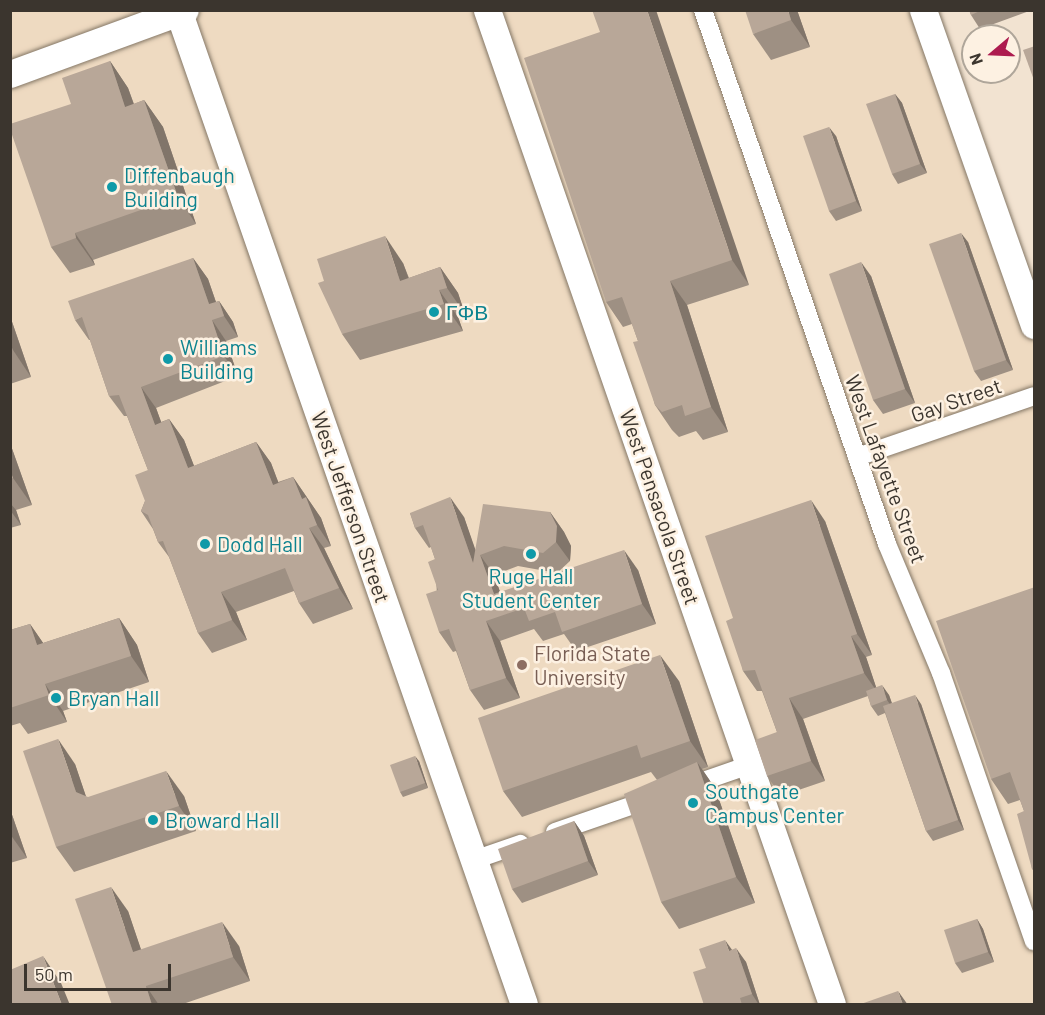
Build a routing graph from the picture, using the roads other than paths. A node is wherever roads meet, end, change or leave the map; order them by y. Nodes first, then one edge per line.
1 (487, 10) edge
2 (703, 10) edge
3 (923, 10) edge
4 (181, 11) edge
5 (10, 74) edge
6 (1035, 326) edge
7 (1035, 396) edge
8 (857, 458) junction
9 (750, 765) junction
10 (474, 860) junction
11 (1035, 941) edge
12 (524, 1005) edge
13 (832, 1005) edge

1 - 9 main road, West Pensacola Street
2 - 8 street, West Lafayette Street
3 - 6 main road
4 - 5 main road
4 - 10 main road, West Jefferson Street
7 - 8 street, Gay Street
8 - 11 street, West Lafayette Street
9 - 10 street
9 - 13 main road, West Pensacola Street
10 - 12 main road, West Jefferson Street

